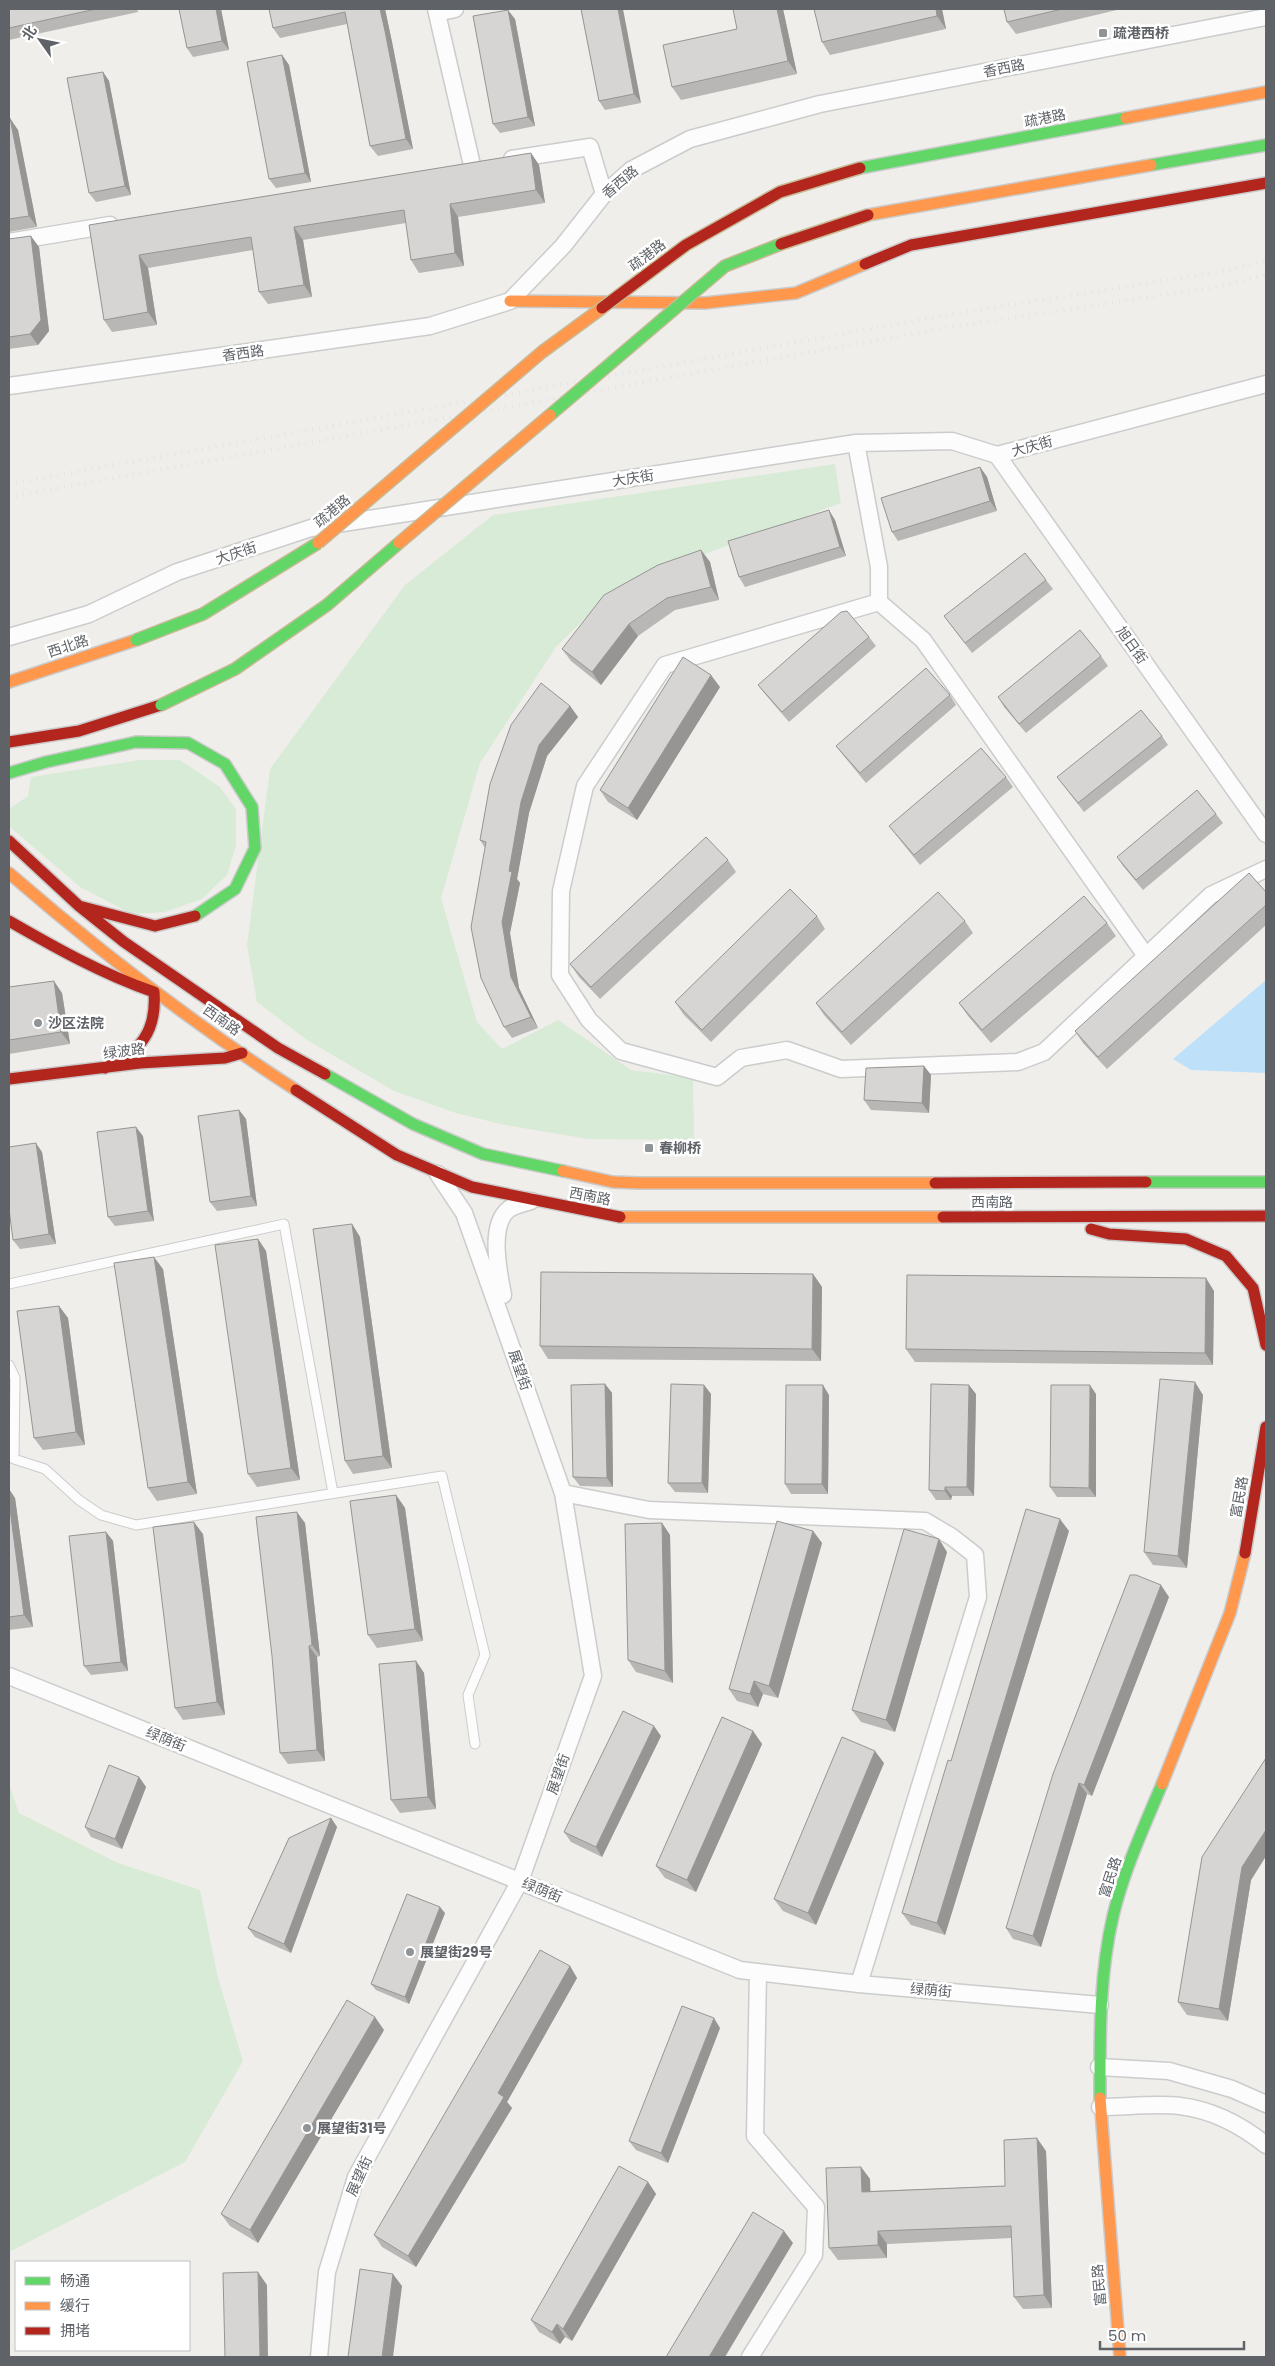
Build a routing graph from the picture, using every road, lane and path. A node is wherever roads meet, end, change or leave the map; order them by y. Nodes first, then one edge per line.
1 (455, 9) edge
2 (437, 11) edge
3 (1266, 17) edge
4 (1266, 92) edge
5 (1266, 145) edge
6 (472, 165) junction
7 (452, 168) edge
8 (1266, 183) edge
9 (604, 194) junction
10 (127, 222) edge
11 (9, 242) edge
12 (510, 301) junction
13 (1266, 384) edge
14 (9, 386) edge
15 (856, 443) junction
16 (997, 455) junction
17 (879, 602) junction
18 (9, 637) edge
19 (136, 640) junction
20 (48, 657) dead end
21 (9, 682) edge
22 (161, 705) junction
23 (9, 734) edge
24 (9, 742) edge
25 (9, 773) edge
26 (1266, 834) edge
27 (10, 842) edge
28 (1266, 869) edge
29 (9, 873) edge
30 (79, 906) junction
31 (9, 921) edge
32 (1146, 956) junction
33 (154, 992) junction
34 (242, 1053) junction
35 (106, 1068) junction
36 (9, 1079) edge
37 (436, 1171) junction
38 (1266, 1182) edge
39 (533, 1200) junction
40 (1266, 1216) edge
41 (1034, 1217) junction
42 (9, 1284) edge
43 (512, 1344) junction
44 (1266, 1345) edge
45 (9, 1365) edge
46 (1266, 1427) edge
47 (12, 1459) edge
48 (333, 1493) junction
49 (563, 1493) junction
50 (9, 1676) edge
51 (475, 1744) dead end
52 (520, 1881) junction
53 (758, 1972) junction
54 (859, 1984) junction
55 (1100, 2005) junction
56 (1099, 2067) junction
57 (1266, 2104) edge
58 (1100, 2107) junction
59 (1266, 2145) edge
60 (319, 2357) edge
61 (750, 2357) edge
62 (1120, 2357) edge

1 - 2 street
2 - 6 street
3 - 9 street, 香西路
4 - 19 main road, 疏港路, bridge
5 - 22 main road, bridge
6 - 7 street
6 - 9 street
8 - 12 main road
9 - 12 street, 香西路
10 - 11 street
12 - 14 street, 香西路
13 - 16 street, 大庆街
15 - 16 street, 大庆街
15 - 17 street
15 - 18 street, 大庆街
16 - 26 street, 旭日街
17 - 32 street
17 - 32 street
19 - 20 main road
19 - 21 main road, 西北路
22 - 23 main road
22 - 24 main road
25 - 30 main road
27 - 30 main road, 西南路
28 - 32 street
29 - 33 main road, 西南路
30 - 38 main road, 西南路
31 - 33 main road
33 - 34 main road, 西南路
33 - 35 main road
34 - 35 main road, 绿波路
34 - 37 main road, 西南路
35 - 36 main road, 绿波路
37 - 39 main road, 西南路
37 - 43 street, 展望街
39 - 41 main road, 西南路
39 - 43 street
40 - 41 main road, 西南路
41 - 44 main road
42 - 48 lane
43 - 49 street, 展望街
45 - 47 lane
46 - 55 main road, 富民路
47 - 48 lane
48 - 51 lane
49 - 52 street, 展望街
49 - 54 street
50 - 52 street, 绿荫街
52 - 53 street, 绿荫街
52 - 60 street, 展望街
53 - 54 street, 绿荫街
53 - 61 street
54 - 55 street, 绿荫街
55 - 56 main road, 富民路
56 - 57 street
56 - 58 main road, 富民路
58 - 59 street
58 - 62 main road, 富民路

